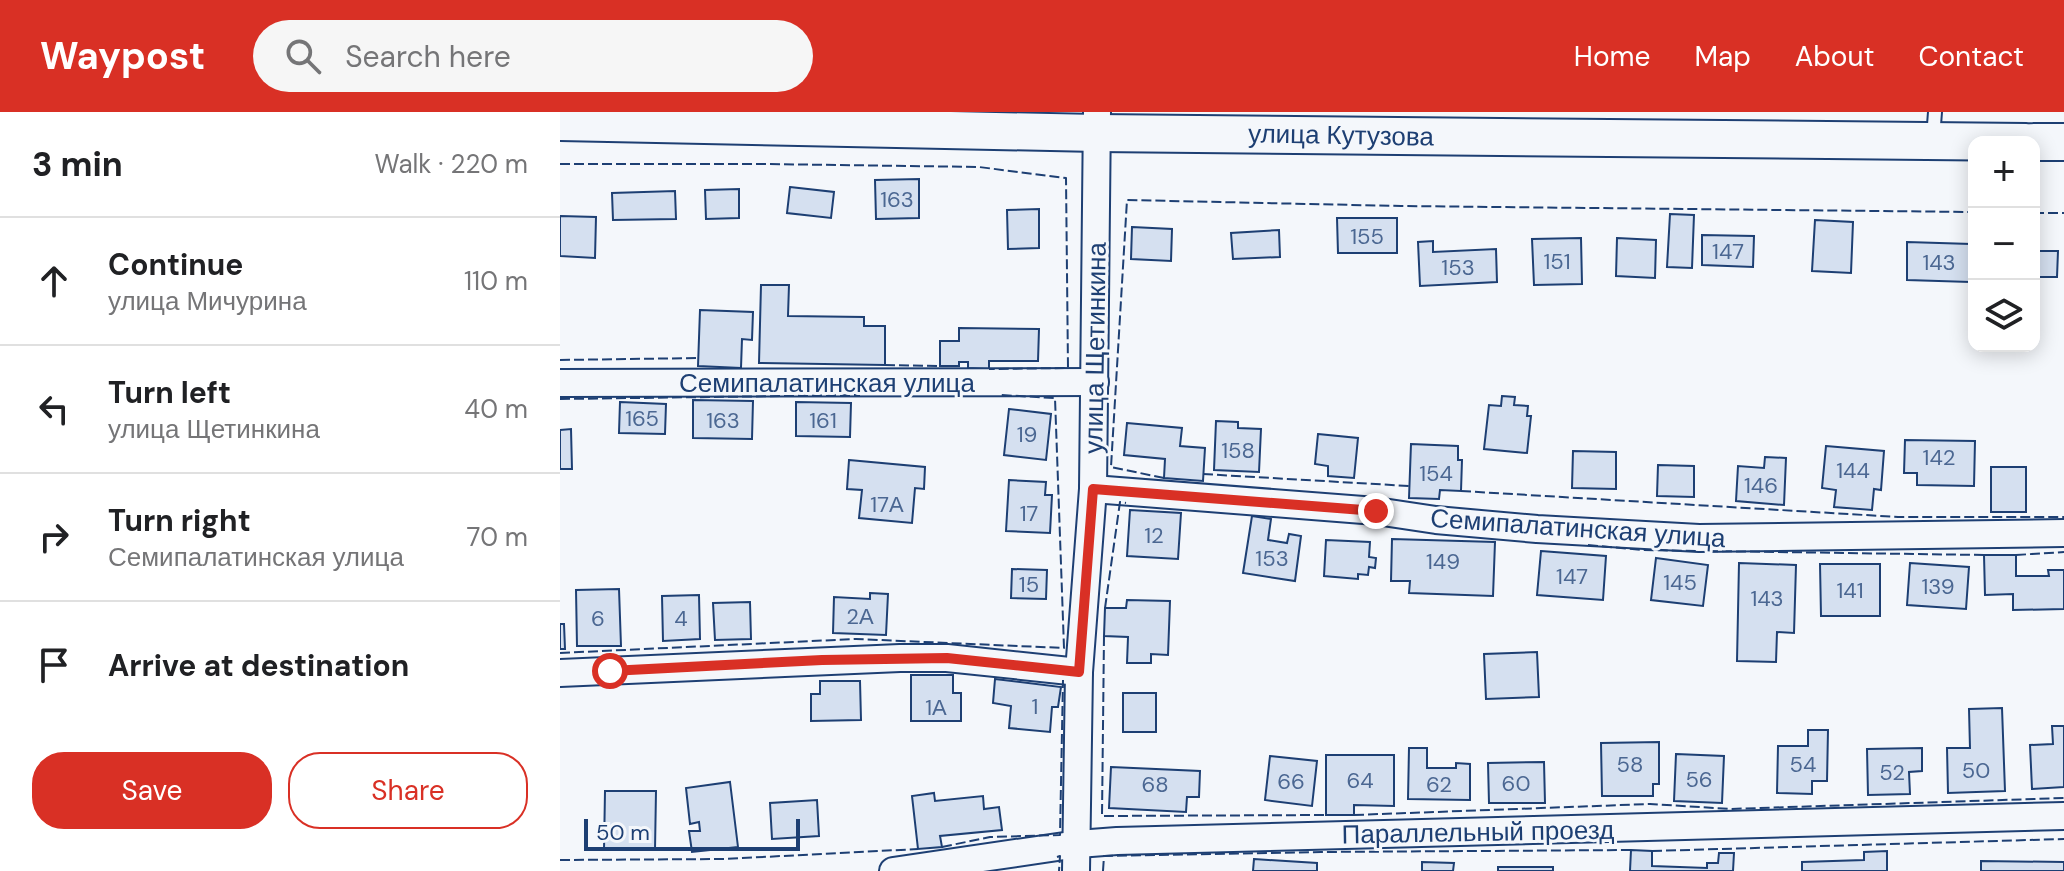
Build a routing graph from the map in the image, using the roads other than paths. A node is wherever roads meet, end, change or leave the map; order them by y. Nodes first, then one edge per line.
1 (643, 118) edge
2 (857, 120) edge
3 (560, 122) edge
4 (1097, 122) edge
5 (1934, 127) edge
6 (1989, 136) edge
7 (2040, 142) edge
8 (2064, 142) edge
9 (1095, 382) junction
10 (560, 383) edge
11 (1093, 489) junction
12 (2064, 533) edge
13 (1079, 672) junction
14 (560, 673) edge
15 (2064, 816) edge
16 (1078, 844) junction
17 (893, 871) edge
18 (1076, 871) edge

1 - 2 main road, улица Кутузова
1 - 3 main road, улица Кутузова
2 - 4 main road, улица Кутузова
4 - 5 main road, улица Кутузова
4 - 9 street, улица Щетинкина
5 - 6 main road, улица Кутузова
7 - 8 main road
9 - 10 street, Семипалатинская улица
9 - 11 street, улица Щетинкина
11 - 12 street, Семипалатинская улица
11 - 13 street, улица Щетинкина
13 - 14 street
13 - 16 street, улица Щетинкина
15 - 16 street, Параллельный проезд
16 - 17 street, Параллельный проезд
16 - 18 street, улица Щетинкина

